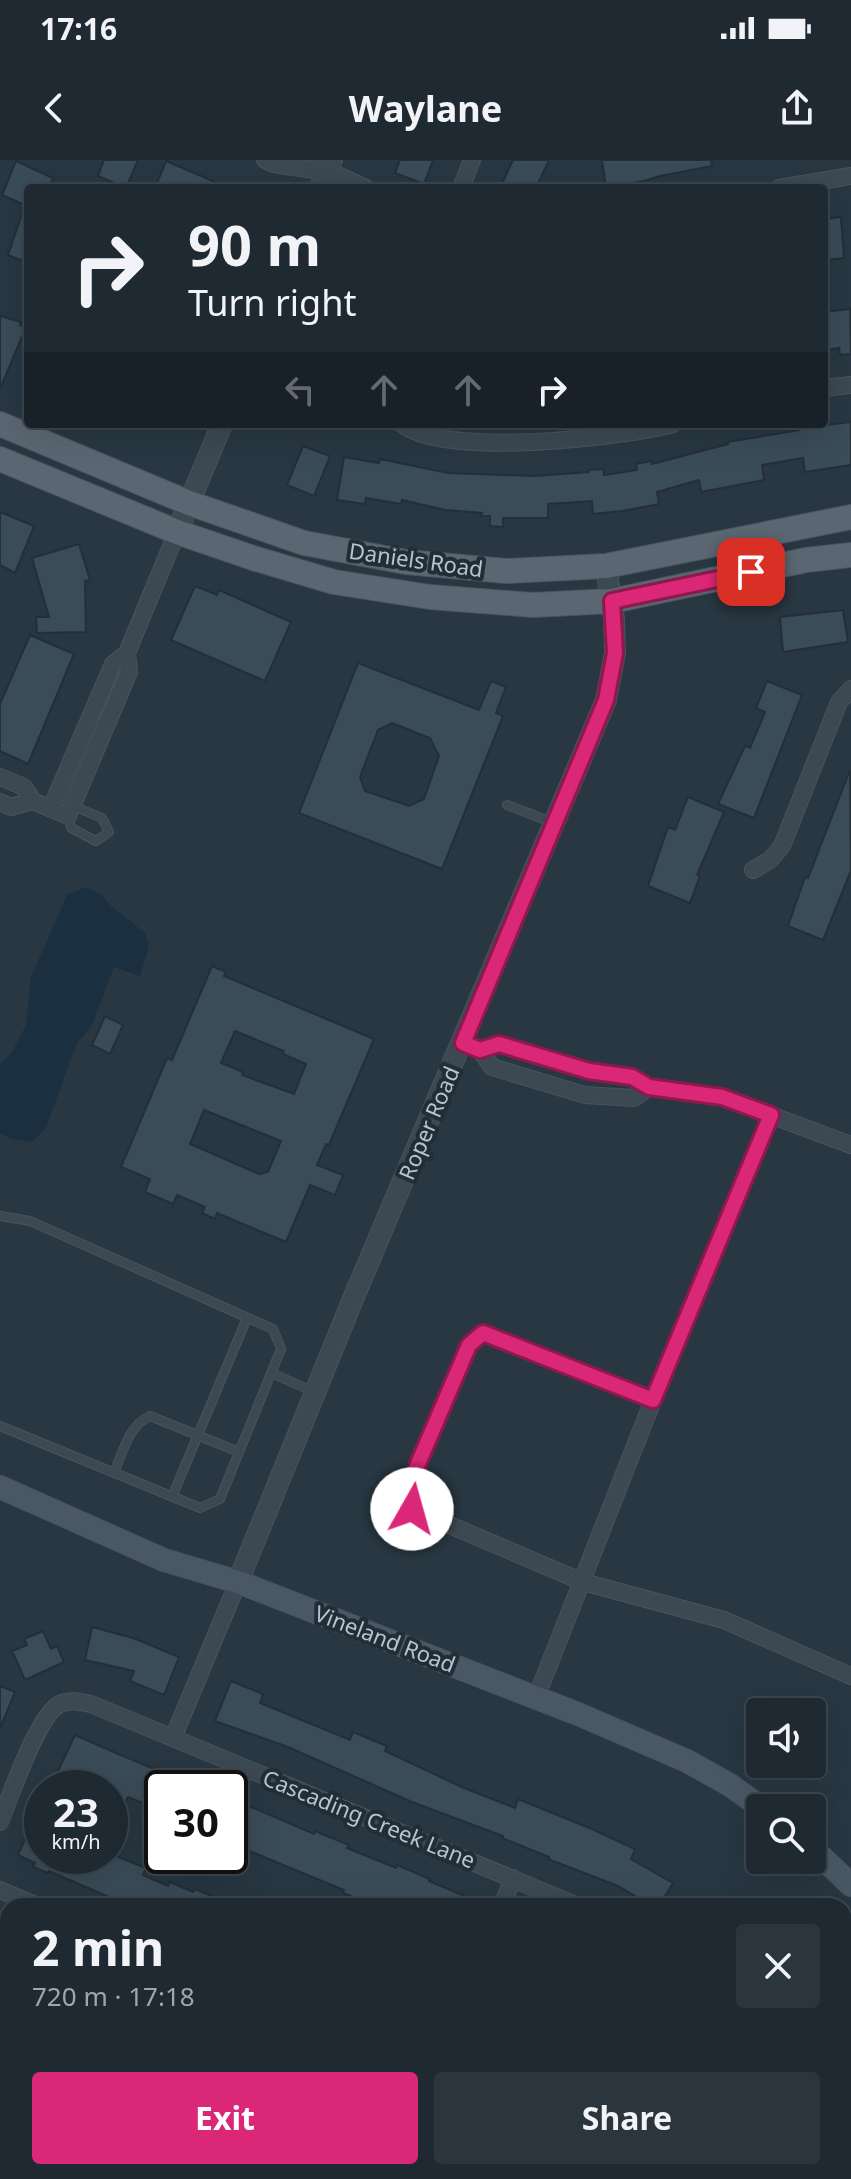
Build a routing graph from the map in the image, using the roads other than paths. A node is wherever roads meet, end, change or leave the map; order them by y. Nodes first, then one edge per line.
1 (472, 160) edge
2 (272, 161) edge
3 (322, 170) edge
4 (851, 176) edge
5 (356, 184) edge
6 (463, 184) edge
7 (803, 184) edge
8 (851, 385) edge
9 (828, 388) edge
10 (0, 424) edge
11 (220, 428) edge
12 (407, 428) edge
13 (650, 428) edge
14 (0, 459) edge
15 (189, 503) junction
16 (851, 517) edge
17 (177, 532) junction
18 (851, 555) edge
19 (606, 566) junction
20 (612, 601) junction
21 (127, 653) junction
22 (851, 689) edge
23 (0, 777) edge
24 (33, 801) junction
25 (0, 802) edge
26 (507, 805) dead end
27 (51, 808) junction
28 (70, 811) junction
29 (555, 823) junction
30 (753, 870) dead end
31 (472, 1046) junction
32 (589, 1071) junction
33 (649, 1087) junction
34 (585, 1095) junction
35 (771, 1115) junction
36 (851, 1145) edge
37 (0, 1216) edge
38 (247, 1318) junction
39 (271, 1373) junction
40 (316, 1392) junction
41 (653, 1400) junction
42 (0, 1426) edge
43 (198, 1434) junction
44 (239, 1452) junction
45 (114, 1473) junction
46 (0, 1487) edge
47 (172, 1497) junction
48 (238, 1582) junction
49 (583, 1582) junction
50 (851, 1676) edge
51 (536, 1698) junction
52 (173, 1738) junction
53 (746, 1796) edge
54 (0, 1822) edge
55 (826, 1861) edge
56 (513, 1878) junction
57 (851, 1885) edge
58 (0, 1890) edge
59 (19, 1898) edge
60 (505, 1898) edge
61 (559, 1898) edge

1 - 6 street
2 - 3 street
3 - 5 street
4 - 7 street
8 - 9 street
10 - 15 main road, Daniels Road
11 - 15 street
12 - 13 street
14 - 17 main road, Daniels Road
15 - 17 street
15 - 19 main road, Daniels Road
16 - 19 main road, Daniels Road
17 - 20 main road, Daniels Road
17 - 21 street
18 - 20 main road, Daniels Road
19 - 20 street, Roper Road
20 - 29 street, Roper Road
21 - 27 street
21 - 28 street
22 - 30 street
23 - 24 street
24 - 25 street
24 - 27 street
26 - 29 lane
27 - 28 street
28 - 28 lane
29 - 31 street, Roper Road
31 - 32 street
31 - 34 street
31 - 40 street, Roper Road
32 - 33 street
32 - 34 street
33 - 34 street
33 - 35 street
35 - 36 street
35 - 41 street
37 - 38 lane
38 - 39 lane
38 - 43 lane
39 - 40 lane
39 - 44 lane
40 - 48 street, Roper Road
41 - 49 street
41 - 49 street
42 - 45 lane
43 - 44 lane
43 - 45 lane
43 - 47 lane
44 - 47 lane
45 - 47 lane
46 - 48 main road, Vineland Road
48 - 51 main road, Vineland Road
48 - 52 street
49 - 50 street
49 - 51 street
51 - 53 main road, Vineland Road
52 - 54 street, Cascading Creek Lane
52 - 56 street, Cascading Creek Lane
55 - 57 main road
56 - 60 street
56 - 61 street, Cascading Creek Lane
58 - 59 street

